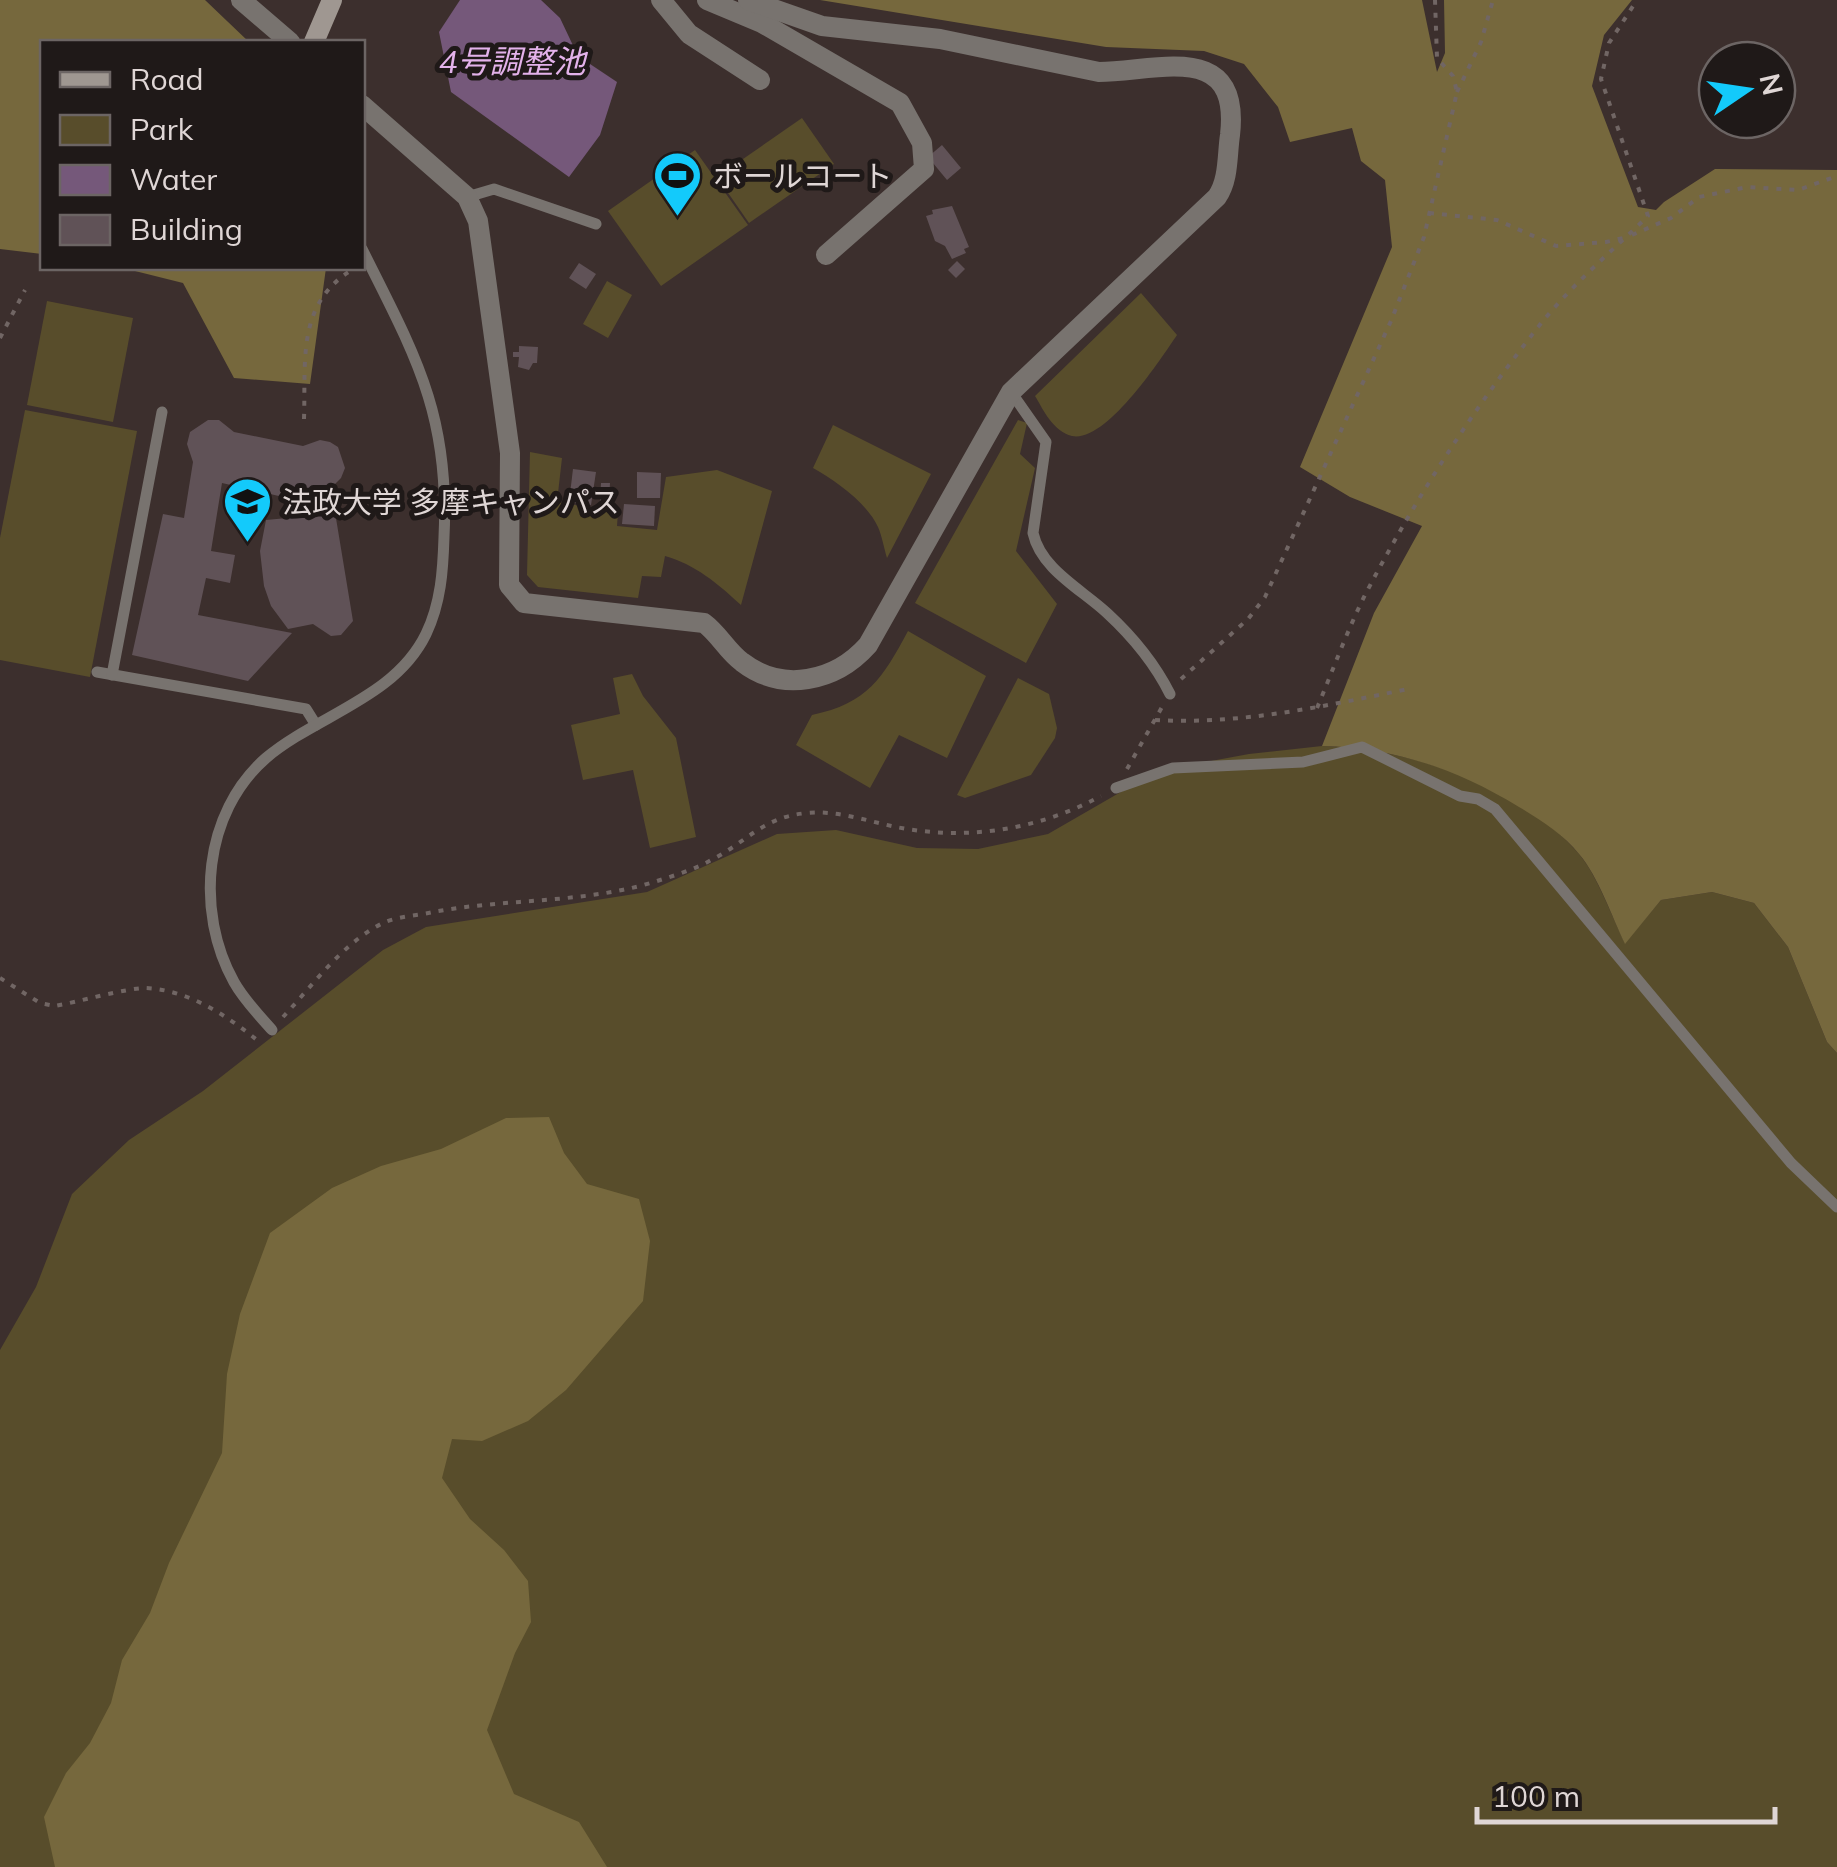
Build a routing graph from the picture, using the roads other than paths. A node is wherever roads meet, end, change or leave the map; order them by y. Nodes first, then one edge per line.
1 (241, 0) edge
2 (332, 0) edge
3 (661, 0) edge
4 (707, 0) edge
5 (748, 0) edge
6 (766, 15) junction
7 (288, 40) edge
8 (315, 40) edge
9 (760, 80) dead end
10 (365, 109) edge
11 (468, 197) junction
12 (596, 224) dead end
13 (365, 255) edge
14 (826, 256) dead end
15 (1010, 392) junction
16 (162, 412) dead end
17 (97, 672) dead end
18 (112, 674) junction
19 (1170, 694) road end
20 (316, 725) junction
21 (1116, 788) road end
22 (272, 1030) road end
23 (1837, 1207) edge

1 - 7 street
2 - 8 street
3 - 9 street
4 - 6 street
5 - 6 street
6 - 14 street
6 - 15 street
10 - 11 street
11 - 12 lane
11 - 15 street
13 - 20 lane
15 - 19 lane
16 - 18 lane
17 - 18 lane
18 - 20 lane
20 - 22 lane
21 - 23 lane

